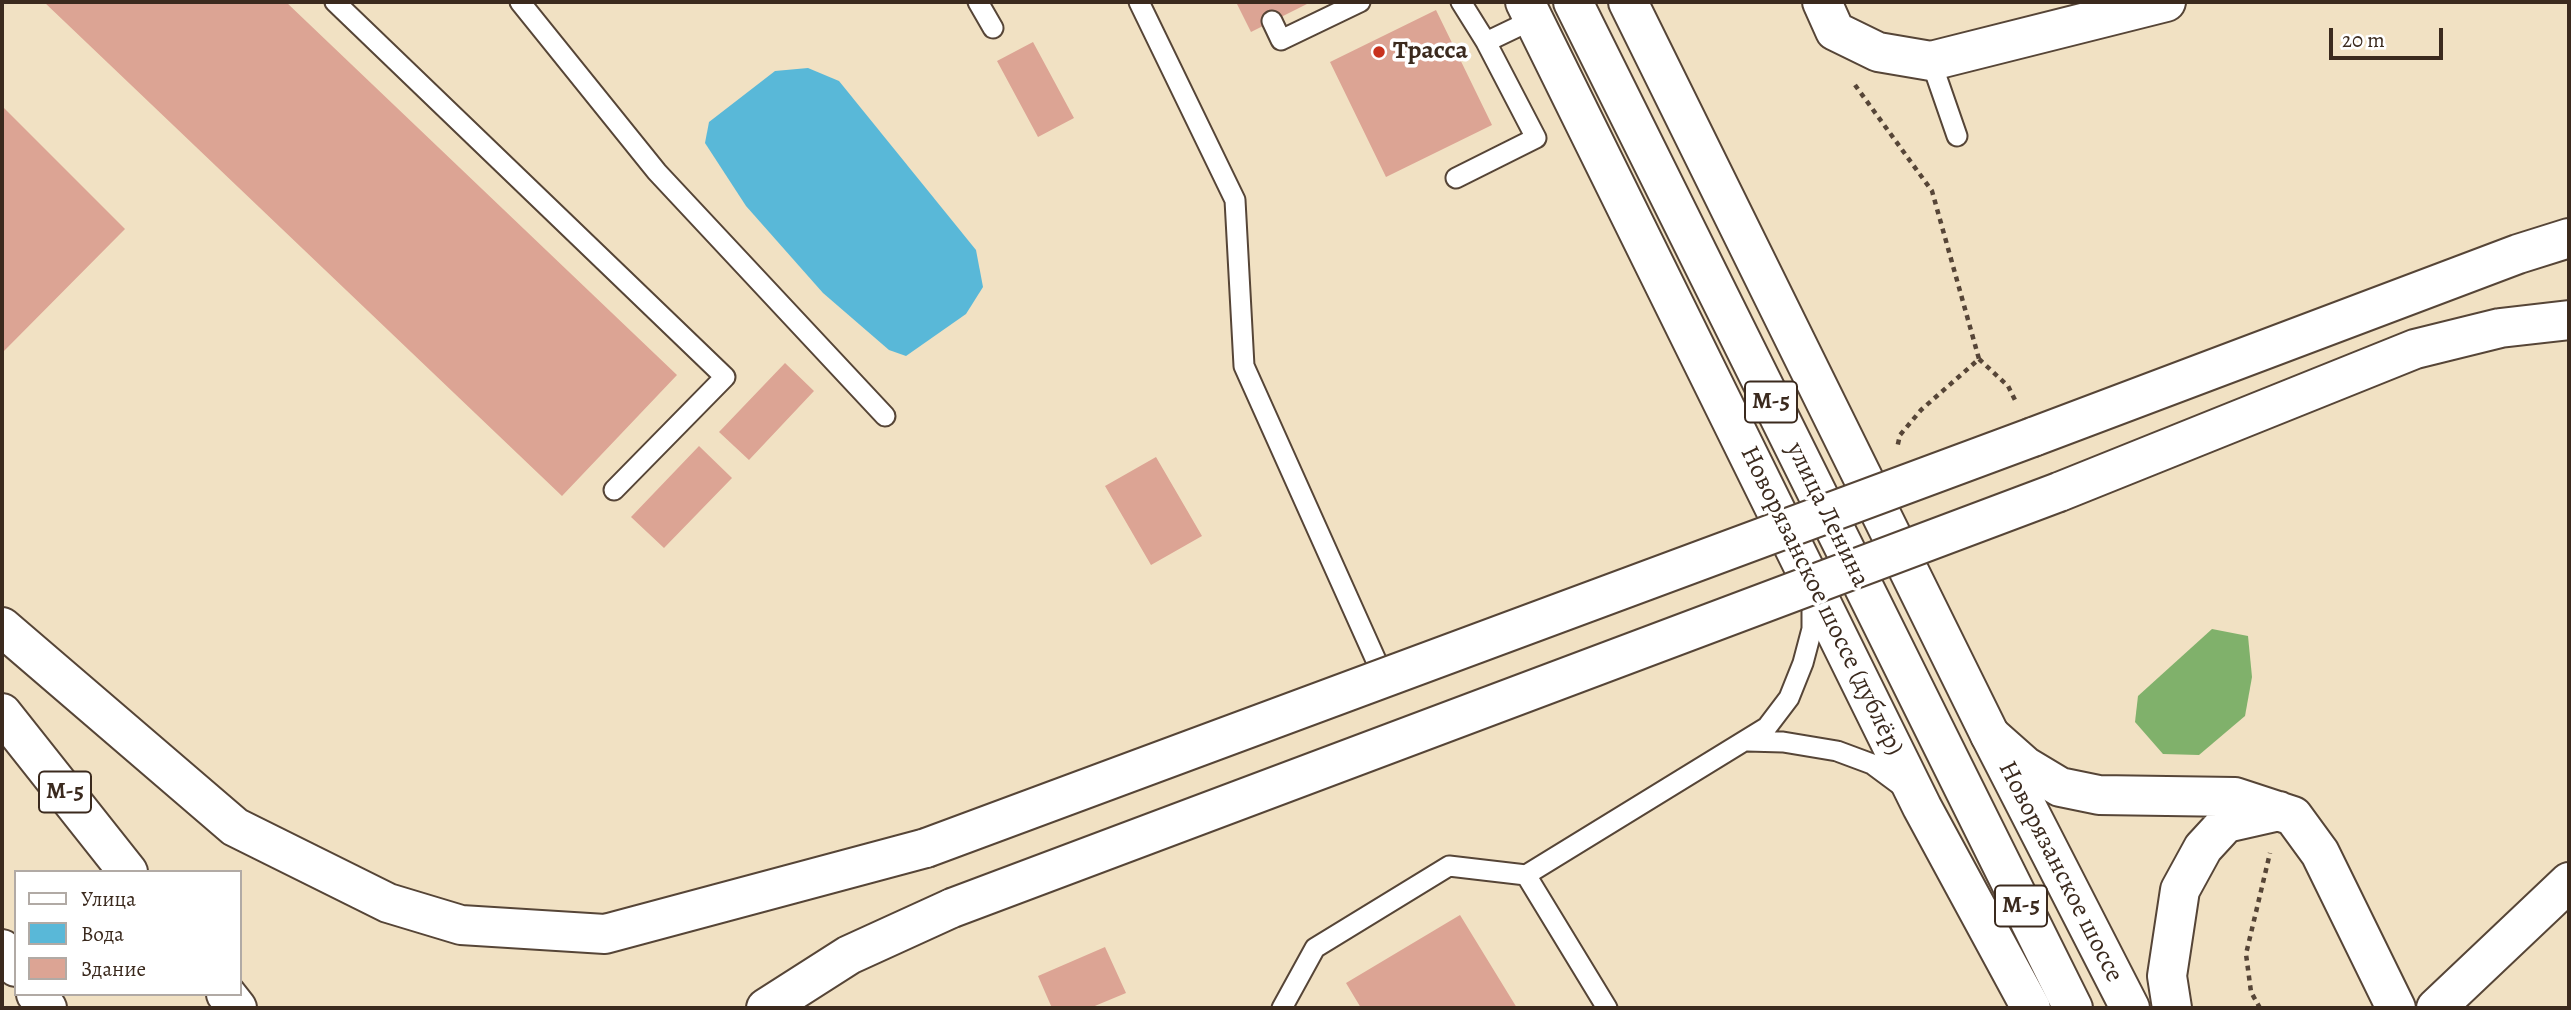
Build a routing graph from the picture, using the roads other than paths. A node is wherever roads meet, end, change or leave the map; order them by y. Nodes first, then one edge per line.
1 (335, 2) edge
2 (520, 2) edge
3 (978, 2) edge
4 (1139, 2) edge
5 (1360, 2) edge
6 (1461, 2) edge
7 (1573, 2) edge
8 (1628, 2) edge
9 (1822, 2) edge
10 (2166, 2) edge
11 (1529, 10) edge
12 (1272, 21) dead end
13 (993, 28) dead end
14 (1486, 41) junction
15 (1931, 61) junction
16 (1957, 136) dead end
17 (1456, 178) dead end
18 (2569, 238) edge
19 (2569, 320) edge
20 (885, 416) dead end
21 (614, 490) dead end
22 (1812, 582) junction
23 (2, 627) edge
24 (1379, 667) dead end
25 (2, 713) edge
26 (1990, 736) junction
27 (1746, 741) junction
28 (1968, 803) joint
29 (1922, 807) junction
30 (2276, 827) junction
31 (126, 870) edge
32 (1526, 875) junction
33 (2569, 882) edge
34 (2, 949) edge
35 (14, 965) edge
36 (2439, 1006) edge
37 (766, 1008) edge
38 (1282, 1008) edge
39 (1607, 1008) edge
40 (2031, 1008) edge
41 (2073, 1008) edge
42 (2130, 1008) edge
43 (2172, 1008) edge
44 (2396, 1008) edge

1 - 21 lane
2 - 20 lane
3 - 13 lane
4 - 24 lane
5 - 12 lane
6 - 14 lane
7 - 28 main road, улица Ленина / М-5
8 - 26 main road, улица Ленина / М-5
9 - 15 main road
10 - 15 main road
11 - 14 lane
11 - 22 main road, Новорязанское шоссе (дублёр)
14 - 17 lane
15 - 16 lane
18 - 23 main road, bridge
19 - 37 main road, bridge
22 - 27 lane
22 - 29 main road, Новорязанское шоссе (дублёр)
25 - 31 main road, М-5
26 - 30 main road
26 - 42 main road, Новорязанское шоссе / М-5
27 - 29 lane
27 - 32 lane
28 - 41 main road, Новорязанское шоссе / М-5
29 - 40 main road, Новорязанское шоссе (дублёр)
30 - 43 main road
30 - 44 main road
32 - 38 lane
32 - 39 lane
33 - 36 main road
34 - 35 main road

